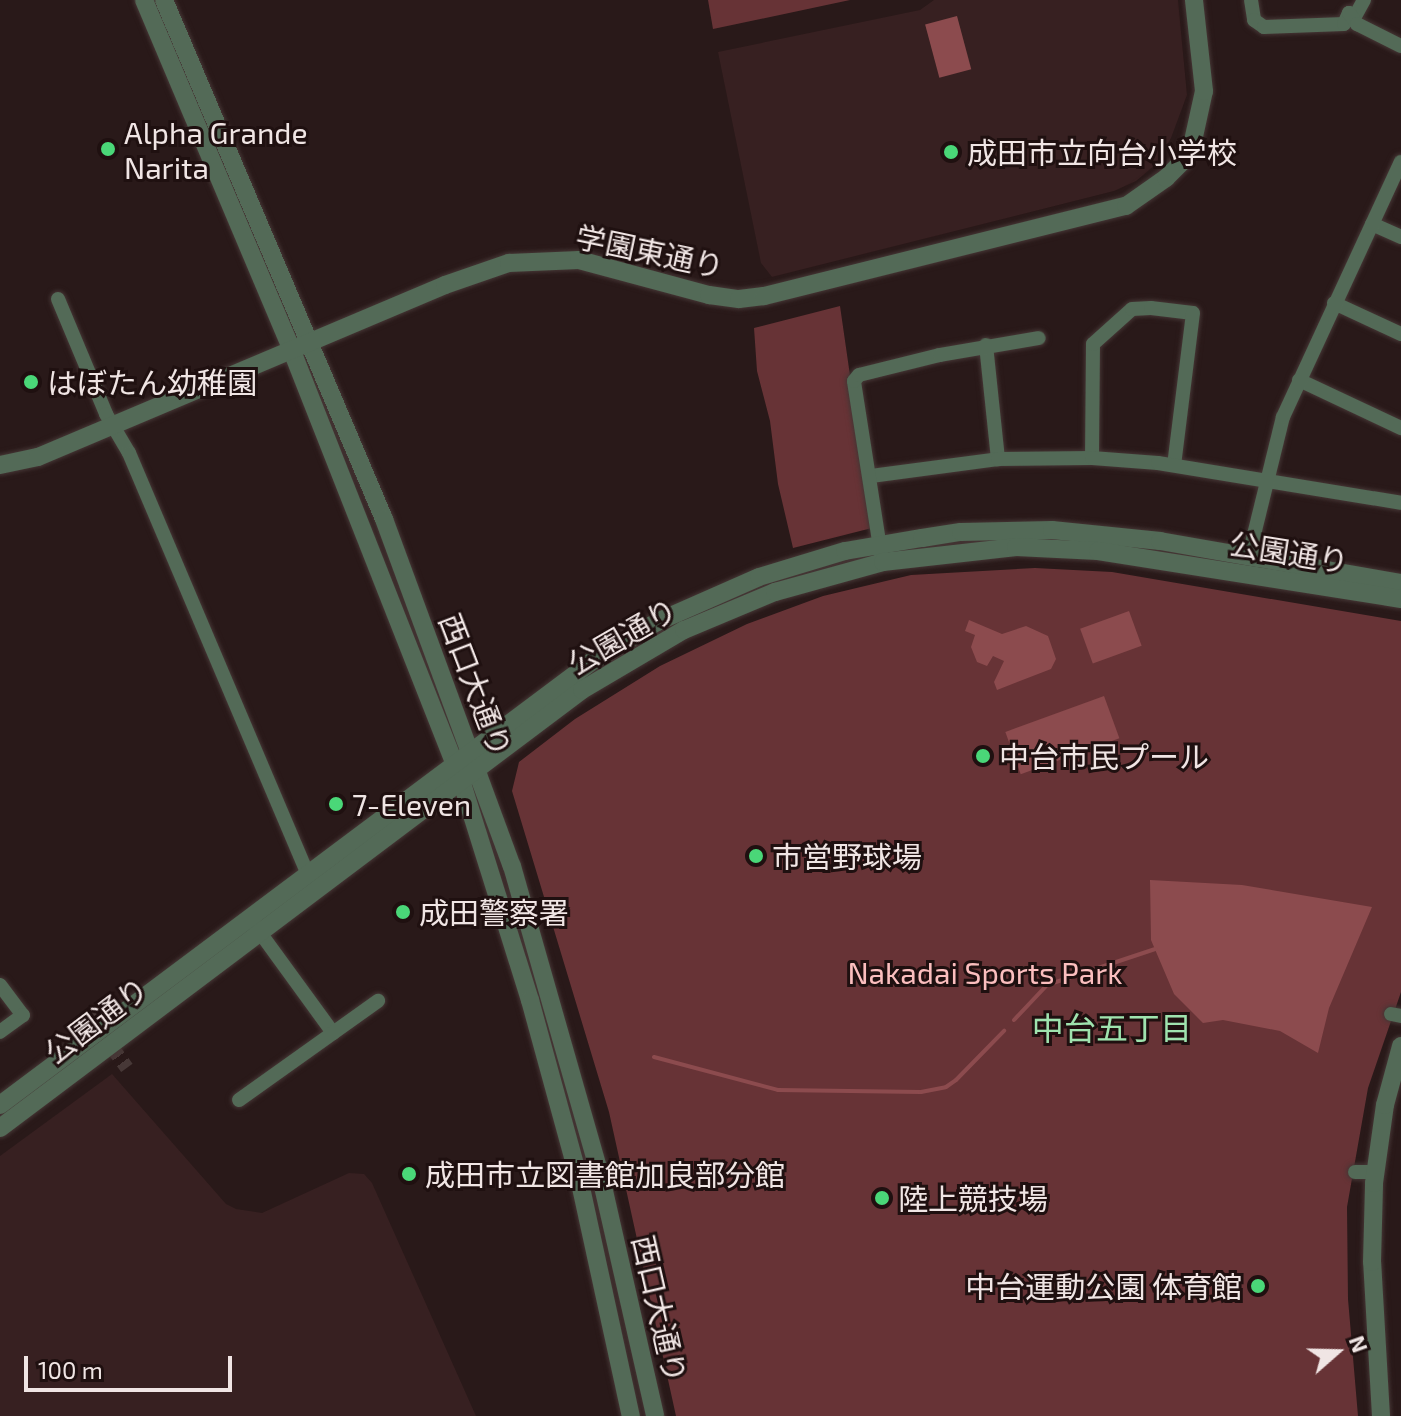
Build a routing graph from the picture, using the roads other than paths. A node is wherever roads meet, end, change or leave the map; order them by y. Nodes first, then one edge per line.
1 (144, 0) edge
2 (164, 0) edge
3 (1194, 0) edge
4 (1251, 0) edge
5 (1364, 0) edge
6 (1349, 13) junction
7 (1401, 46) edge
8 (1401, 162) edge
9 (1372, 224) junction
10 (1401, 237) edge
11 (58, 299) dead end
12 (1334, 303) junction
13 (1401, 334) edge
14 (1039, 338) dead end
15 (310, 342) junction
16 (986, 345) junction
17 (292, 351) junction
18 (1299, 380) junction
19 (113, 425) junction
20 (1401, 428) edge
21 (1092, 458) junction
22 (998, 459) junction
23 (0, 465) edge
24 (1174, 465) junction
25 (871, 476) junction
26 (1265, 480) junction
27 (1401, 503) edge
28 (881, 554) junction
29 (1249, 555) junction
30 (1401, 583) edge
31 (1401, 599) edge
32 (466, 766) junction
33 (308, 874) junction
34 (254, 925) junction
35 (0, 985) edge
36 (378, 1001) dead end
37 (0, 1032) edge
38 (333, 1033) junction
39 (1401, 1046) edge
40 (239, 1100) dead end
41 (0, 1105) edge
42 (0, 1128) edge
43 (1355, 1172) dead end
44 (1375, 1172) junction
45 (631, 1416) edge
46 (655, 1416) edge
47 (1381, 1416) edge

1 - 17 street, 西口大通り
2 - 15 street, 西口大通り
3 - 15 street, 学園東通り
4 - 6 street
5 - 6 street
6 - 7 street
8 - 9 street
9 - 10 street
9 - 12 street
11 - 19 street
12 - 13 street
12 - 18 street
14 - 16 street
15 - 17 street, 学園東通り
15 - 32 street, 西口大通り
16 - 22 street
16 - 25 street
17 - 19 street, 学園東通り
17 - 32 street, 西口大通り
18 - 20 street
18 - 26 street
19 - 23 street, 学園東通り
19 - 33 street
21 - 22 street
21 - 24 street
21 - 24 street
22 - 25 street
24 - 26 street
25 - 28 street
26 - 27 street
26 - 29 street
28 - 29 street, 公園通り
28 - 31 street, 公園通り
28 - 32 street, 公園通り
29 - 30 street, 公園通り
32 - 33 street, 公園通り
32 - 34 street, 公園通り
32 - 45 street, 西口大通り
32 - 46 street, 西口大通り
33 - 34 street, 公園通り
34 - 38 street
34 - 41 street, 公園通り
34 - 42 street, 公園通り
35 - 37 street
36 - 38 street
38 - 40 street
39 - 44 street
43 - 44 street
44 - 47 street

